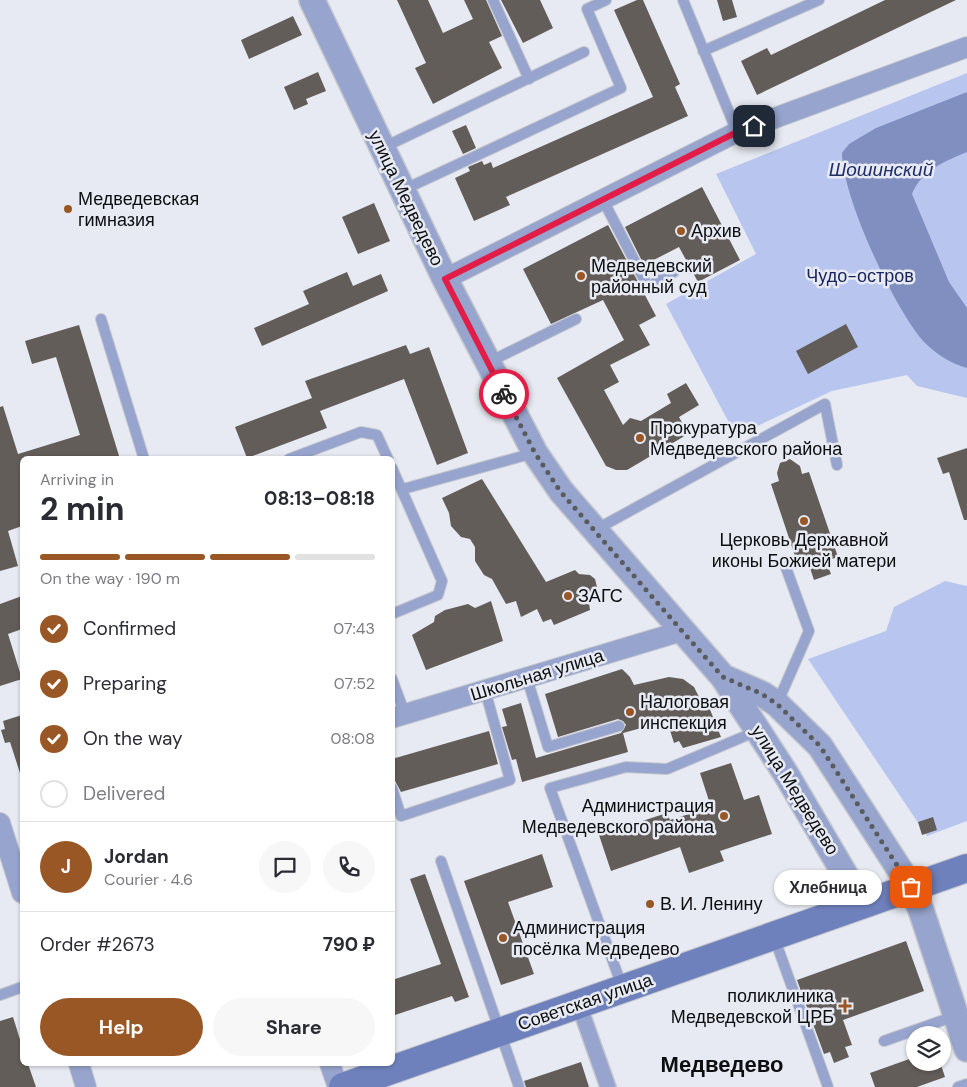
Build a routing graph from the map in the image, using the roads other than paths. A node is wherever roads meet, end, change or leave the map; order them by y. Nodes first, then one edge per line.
1 (312, 0) edge
2 (493, 0) edge
3 (606, 0) edge
4 (683, 0) edge
5 (818, 0) edge
6 (967, 47) edge
7 (703, 51) junction
8 (584, 52) dead end
9 (528, 79) junction
10 (737, 132) junction
11 (382, 148) junction
12 (403, 190) junction
13 (603, 200) junction
14 (674, 272) dead end
15 (445, 279) junction
16 (101, 319) dead end
17 (576, 319) dead end
18 (488, 363) junction
19 (535, 453) junction
20 (143, 456) edge
21 (297, 456) edge
22 (387, 456) edge
23 (836, 465) dead end
24 (395, 474) edge
25 (403, 489) junction
26 (594, 530) junction
27 (785, 566) dead end
28 (395, 613) edge
29 (682, 631) junction
30 (723, 677) junction
31 (527, 678) junction
32 (485, 690) junction
33 (395, 695) edge
34 (777, 704) junction
35 (399, 716) edge
36 (619, 726) dead end
37 (758, 731) junction
38 (820, 746) junction
39 (786, 774) junction
40 (395, 797) edge
41 (0, 823) edge
42 (10, 844) edge
43 (440, 861) dead end
44 (967, 868) edge
45 (20, 885) edge
46 (911, 887) junction
47 (863, 905) junction
48 (773, 936) junction
49 (20, 988) edge
50 (623, 989) junction
51 (0, 995) edge
52 (579, 1005) junction
53 (956, 1016) junction
54 (500, 1032) junction
55 (884, 1041) dead end
56 (967, 1049) edge
57 (80, 1066) edge
58 (331, 1066) edge
59 (967, 1084) edge
60 (86, 1087) edge
61 (338, 1087) edge
62 (343, 1087) edge
63 (519, 1087) edge
64 (608, 1087) edge
65 (828, 1087) edge
66 (958, 1087) edge

1 - 11 street, улица Медведево
2 - 9 lane
3 - 12 lane
4 - 7 lane
5 - 7 lane
6 - 10 street
7 - 10 lane
8 - 9 lane
9 - 11 lane
10 - 13 street
11 - 12 street, улица Медведево
12 - 15 street, улица Медведево
13 - 14 lane
13 - 15 street
15 - 18 street, улица Медведево
16 - 20 lane
17 - 18 lane
18 - 19 street, улица Медведево
19 - 25 lane
19 - 26 street, улица Медведево
21 - 22 lane
23 - 26 lane
24 - 25 lane
25 - 28 lane
26 - 29 street, улица Медведево
27 - 34 lane
29 - 30 street, улица Медведево
29 - 31 street, Школьная улица
30 - 34 street, улица Медведево
30 - 37 street, улица Медведево
31 - 32 street, Школьная улица
31 - 36 lane
32 - 35 street, Школьная улица
32 - 40 lane
33 - 35 lane
34 - 38 street, улица Медведево
37 - 39 street, улица Медведево
37 - 50 lane
38 - 39 street
38 - 46 street, улица Медведево
39 - 47 street, улица Медведево
41 - 42 street
42 - 45 street
43 - 54 lane
44 - 46 main road, Советская улица
46 - 47 main road, Советская улица
46 - 53 street, улица Медведево
47 - 48 main road, Советская улица
48 - 50 main road, Советская улица
48 - 65 lane
49 - 51 lane
50 - 52 main road, Советская улица
52 - 54 main road, Советская улица
52 - 64 street
53 - 55 lane
53 - 56 street, улица Медведево
54 - 62 main road, Советская улица
54 - 63 lane
57 - 60 street
58 - 61 street
59 - 66 lane

